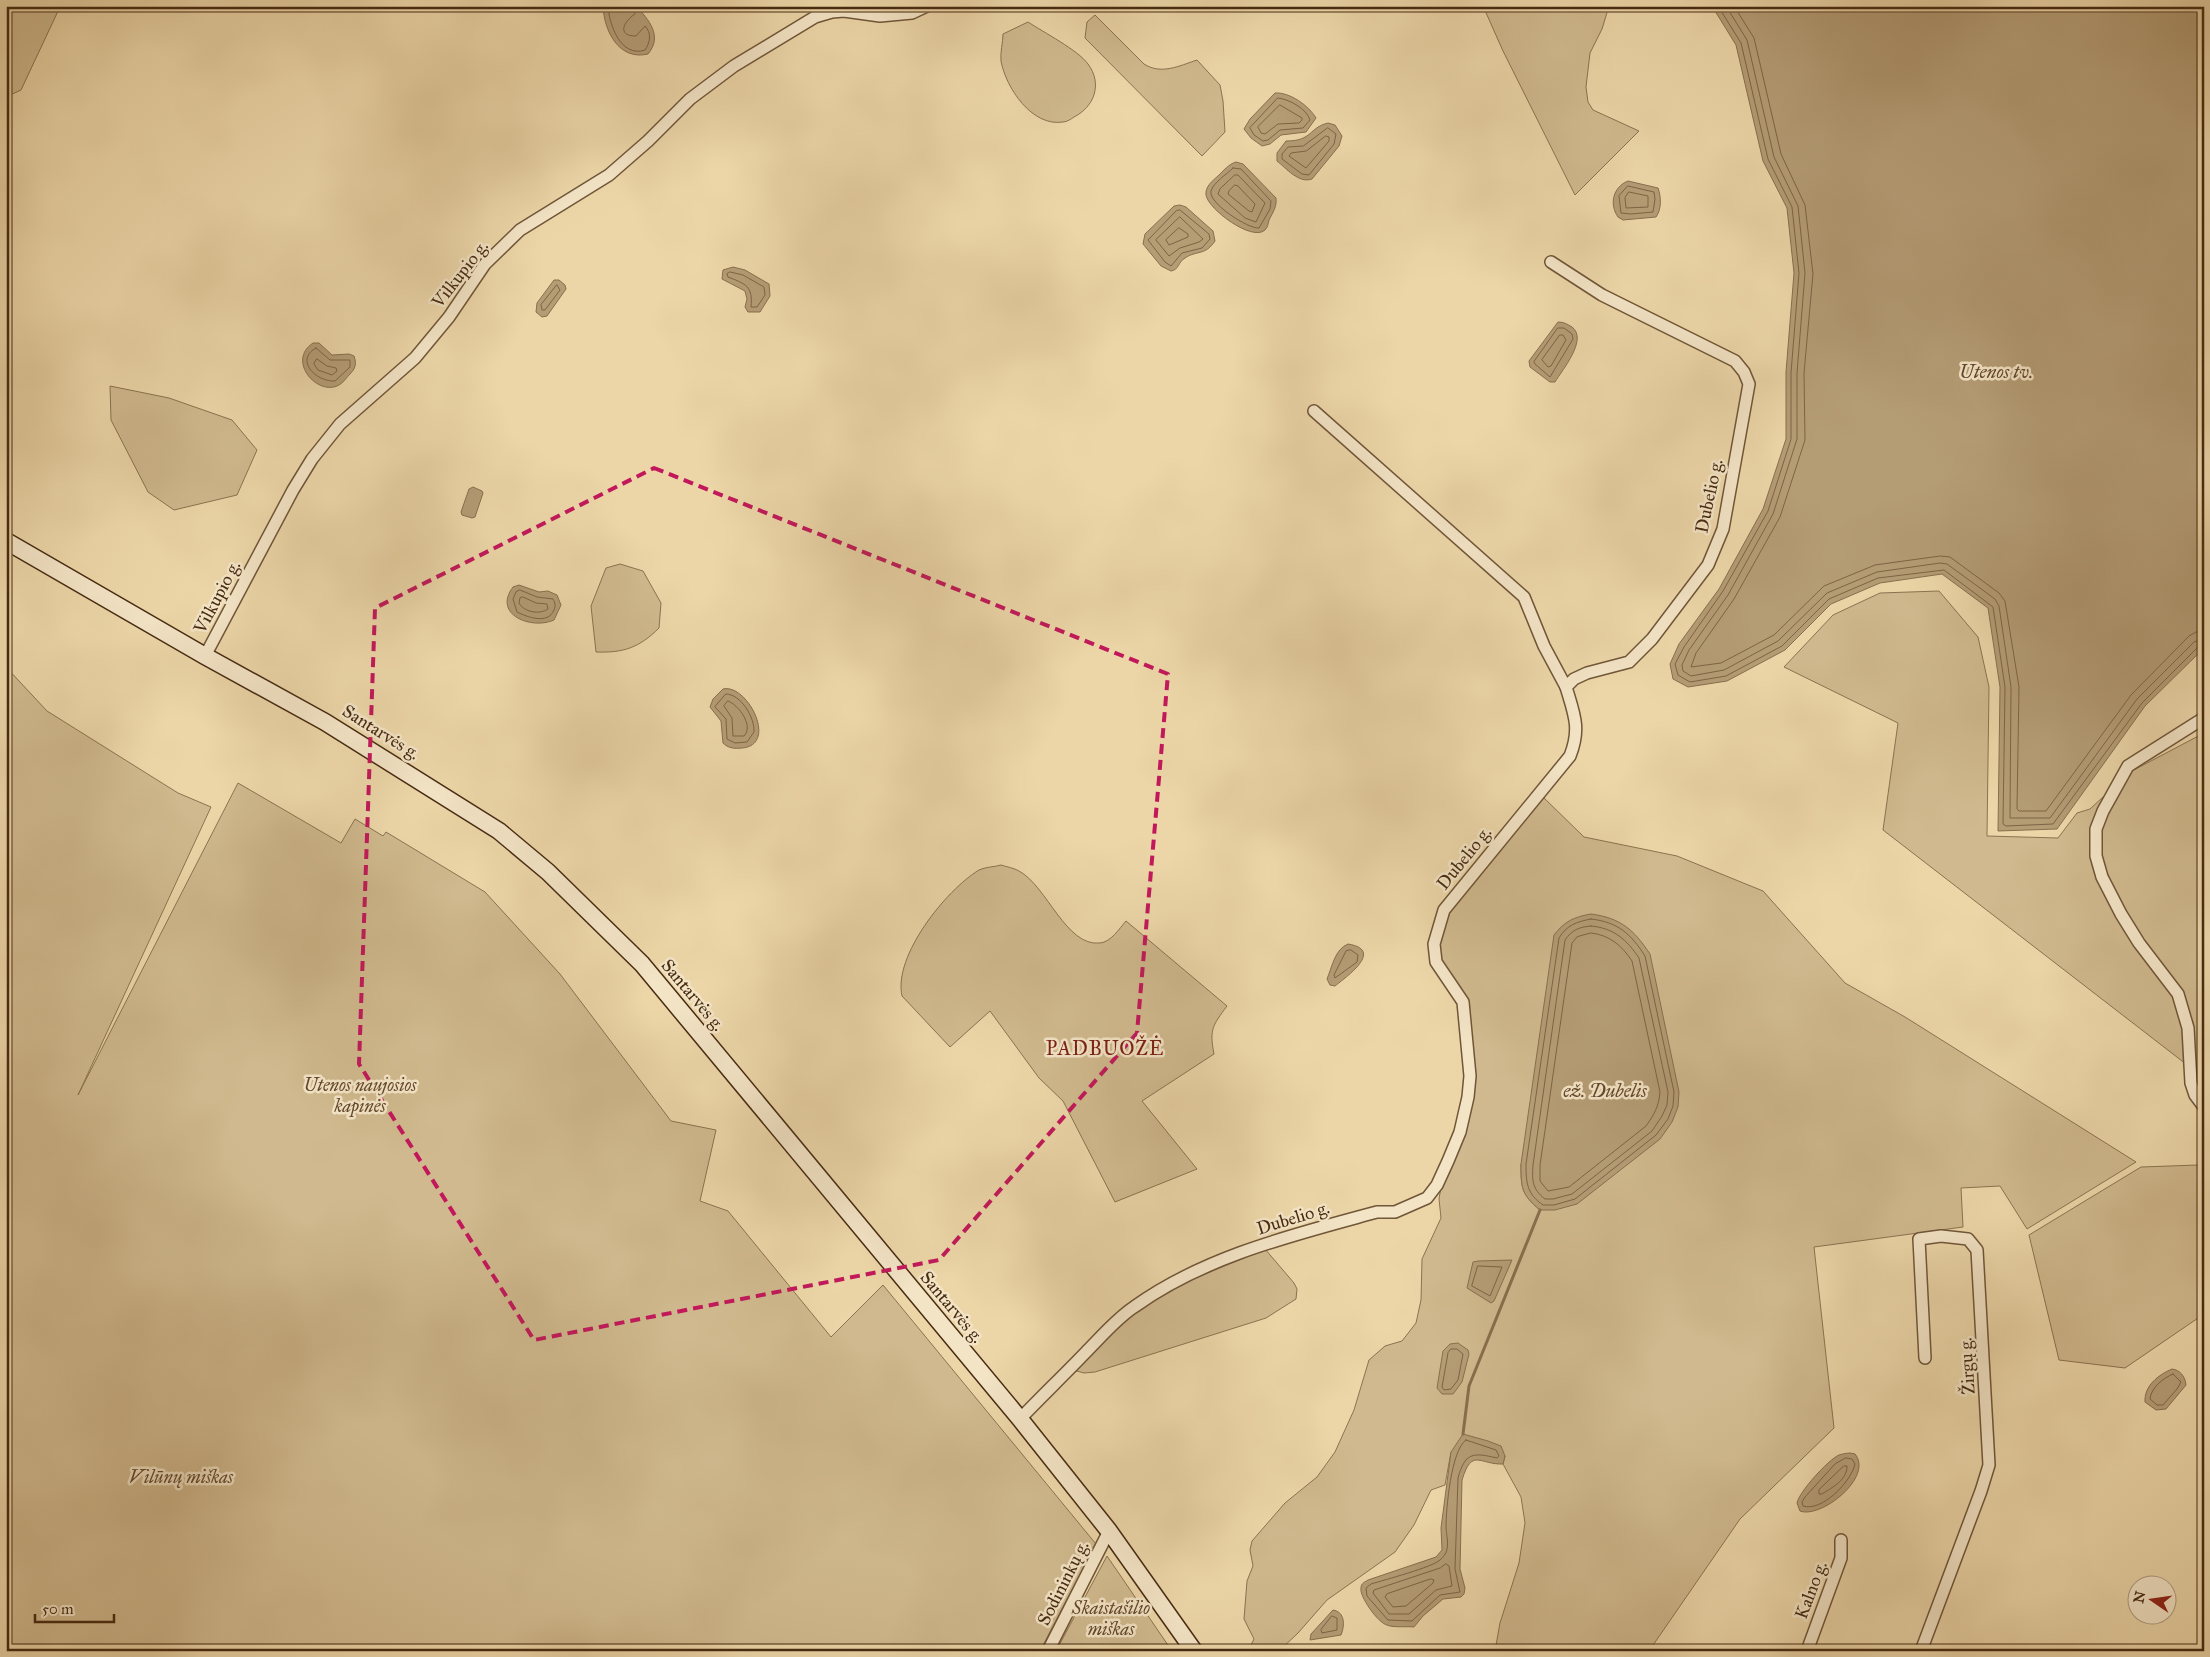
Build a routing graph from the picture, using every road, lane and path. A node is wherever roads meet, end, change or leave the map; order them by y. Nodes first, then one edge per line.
1 (927, 6) edge
2 (1551, 262) dead end
3 (1314, 411) dead end
4 (6, 541) edge
5 (206, 656) junction
6 (1566, 687) junction
7 (2204, 718) edge
8 (2204, 1107) edge
9 (1925, 1358) dead end
10 (1020, 1419) junction
11 (1109, 1531) junction
12 (1841, 1540) dead end
13 (1048, 1651) edge
14 (1194, 1651) edge
15 (1807, 1651) edge
16 (1921, 1651) edge

1 - 5 street, Vilkupio g.
2 - 6 street, Dubelio g.
3 - 6 street
4 - 5 main road, Santarvės g.
5 - 10 main road, Santarvės g.
6 - 10 street, Dubelio g.
7 - 8 street
9 - 16 street, Žirgų g.
10 - 11 main road, Santarvės g.
11 - 13 street, Sodininkų g.
11 - 14 main road, Santarvės g.
12 - 15 street, Kalno g.

